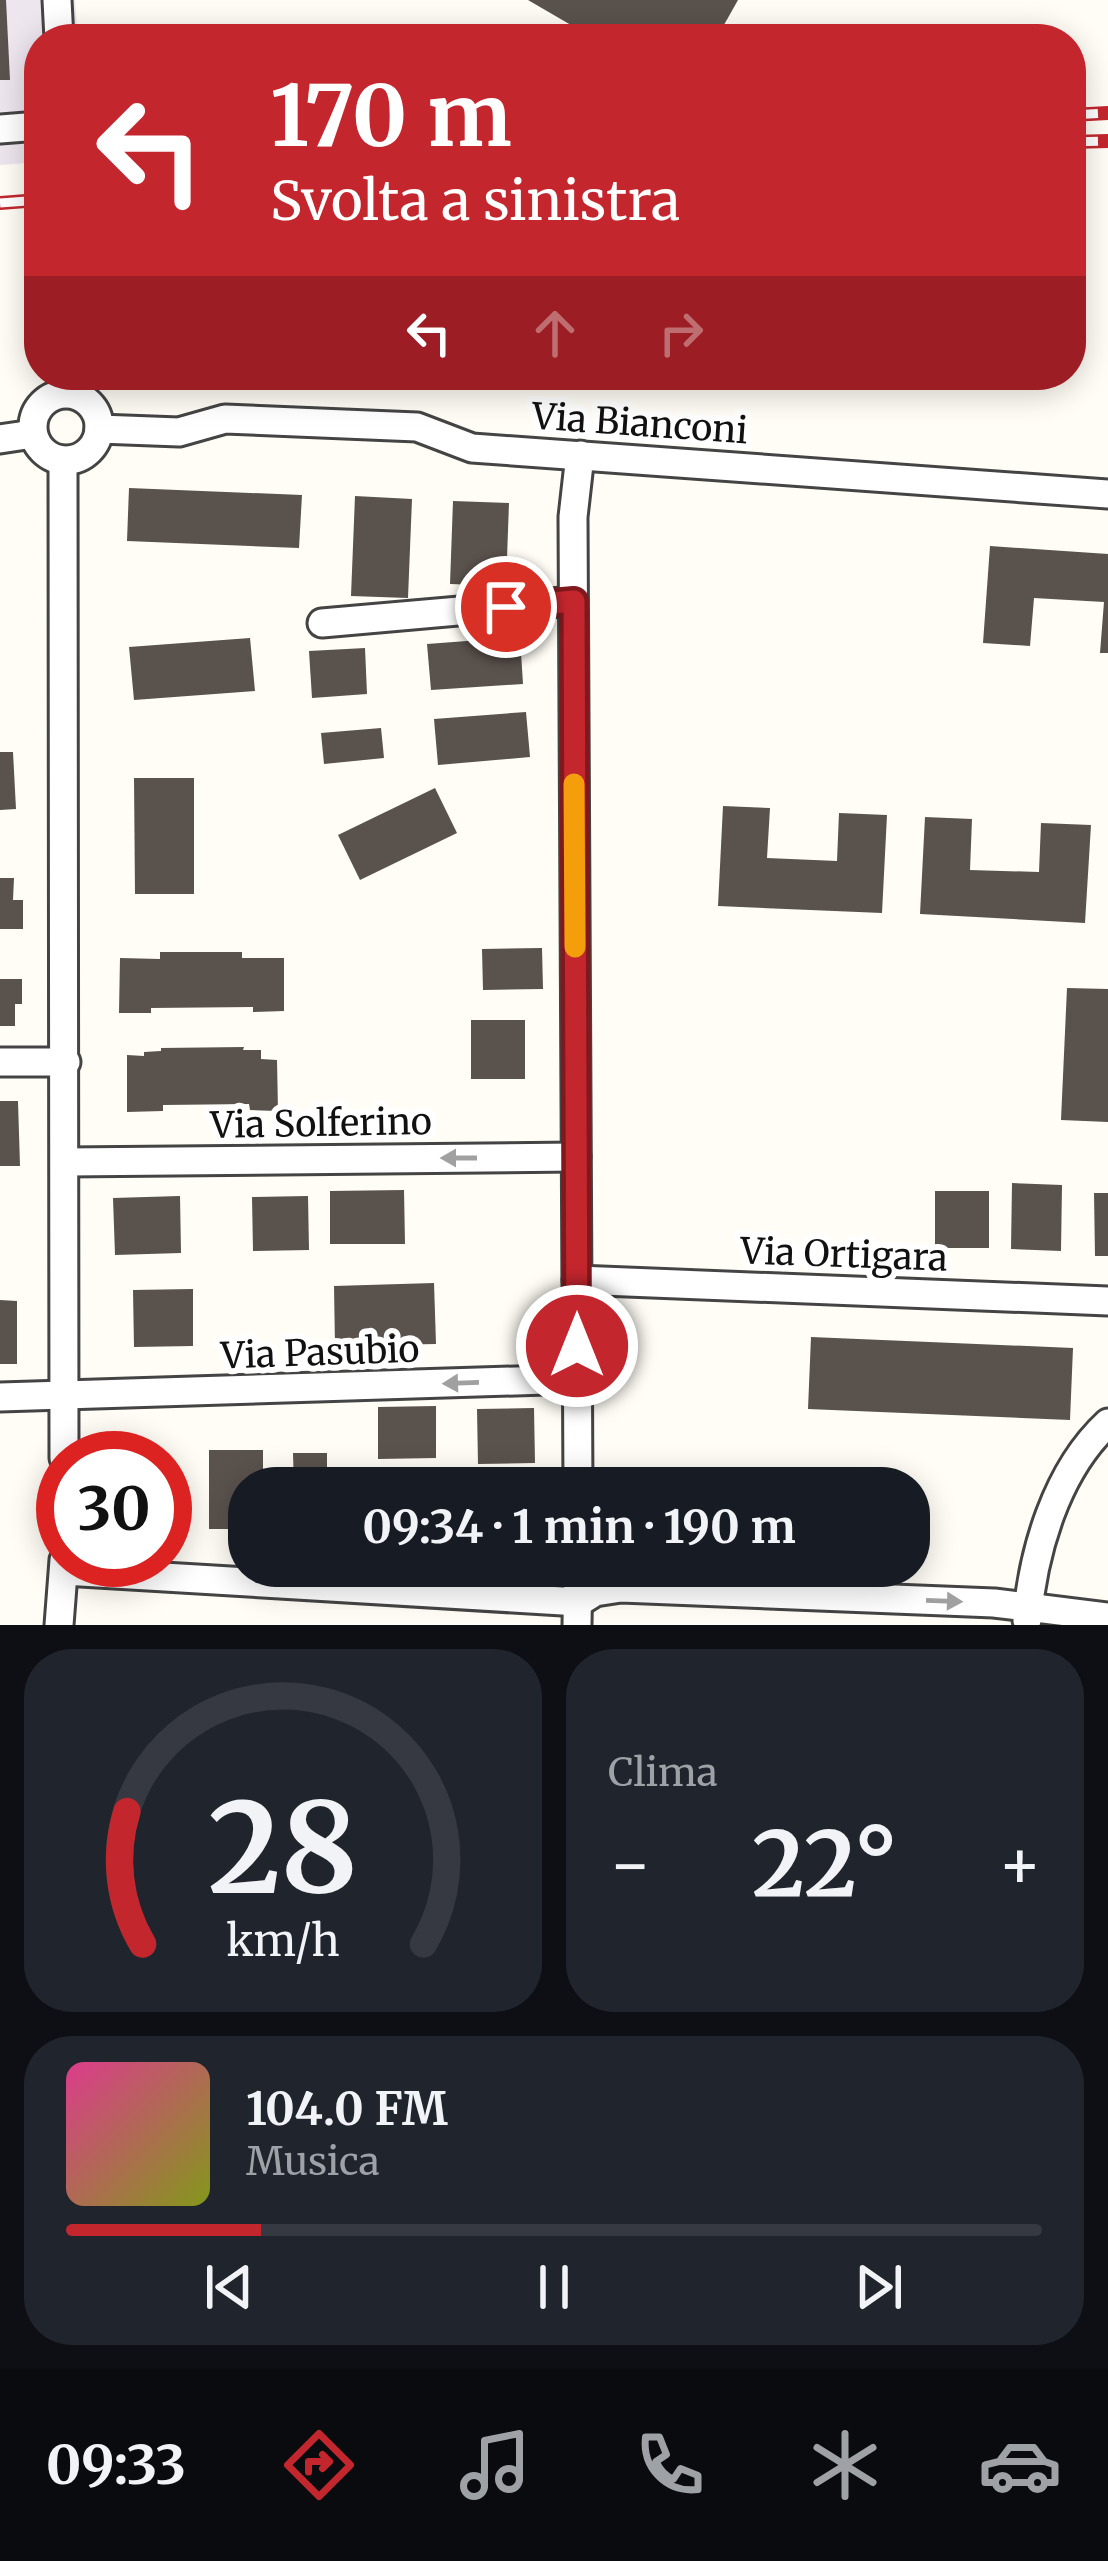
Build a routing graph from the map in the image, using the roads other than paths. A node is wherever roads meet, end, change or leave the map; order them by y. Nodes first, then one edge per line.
1 (99, 430) junction
2 (33, 434) junction
3 (0, 439) edge
4 (580, 455) junction
5 (63, 461) junction
6 (1108, 494) edge
7 (574, 601) junction
8 (322, 623) dead end
9 (66, 1061) junction
10 (0, 1062) edge
11 (576, 1157) junction
12 (66, 1162) junction
13 (577, 1280) junction
14 (1108, 1301) edge
15 (578, 1379) junction
16 (64, 1396) junction
17 (0, 1397) edge
18 (1108, 1424) edge
19 (64, 1431) edge
20 (578, 1467) edge
21 (192, 1577) edge
22 (62, 1587) edge
23 (578, 1613) edge
24 (1027, 1616) edge
25 (1108, 1617) edge
26 (59, 1625) edge

1 - 2 street
1 - 4 street, Via Bianconi
1 - 5 street
2 - 3 street
2 - 5 street
4 - 6 street, Via Bianconi
4 - 7 street
5 - 9 street
7 - 8 street
7 - 11 street
9 - 10 street
9 - 12 street
11 -> 12 street, Via Solferino
11 - 13 street
12 - 16 street
13 - 14 street, Via Ortigara
13 - 15 street
15 -> 16 street, Via Pasubio
15 - 20 street
16 - 17 street, Via Pasubio
16 - 19 street
18 - 24 street
21 - 23 street
22 - 26 street
23 -> 24 street
24 - 25 street

